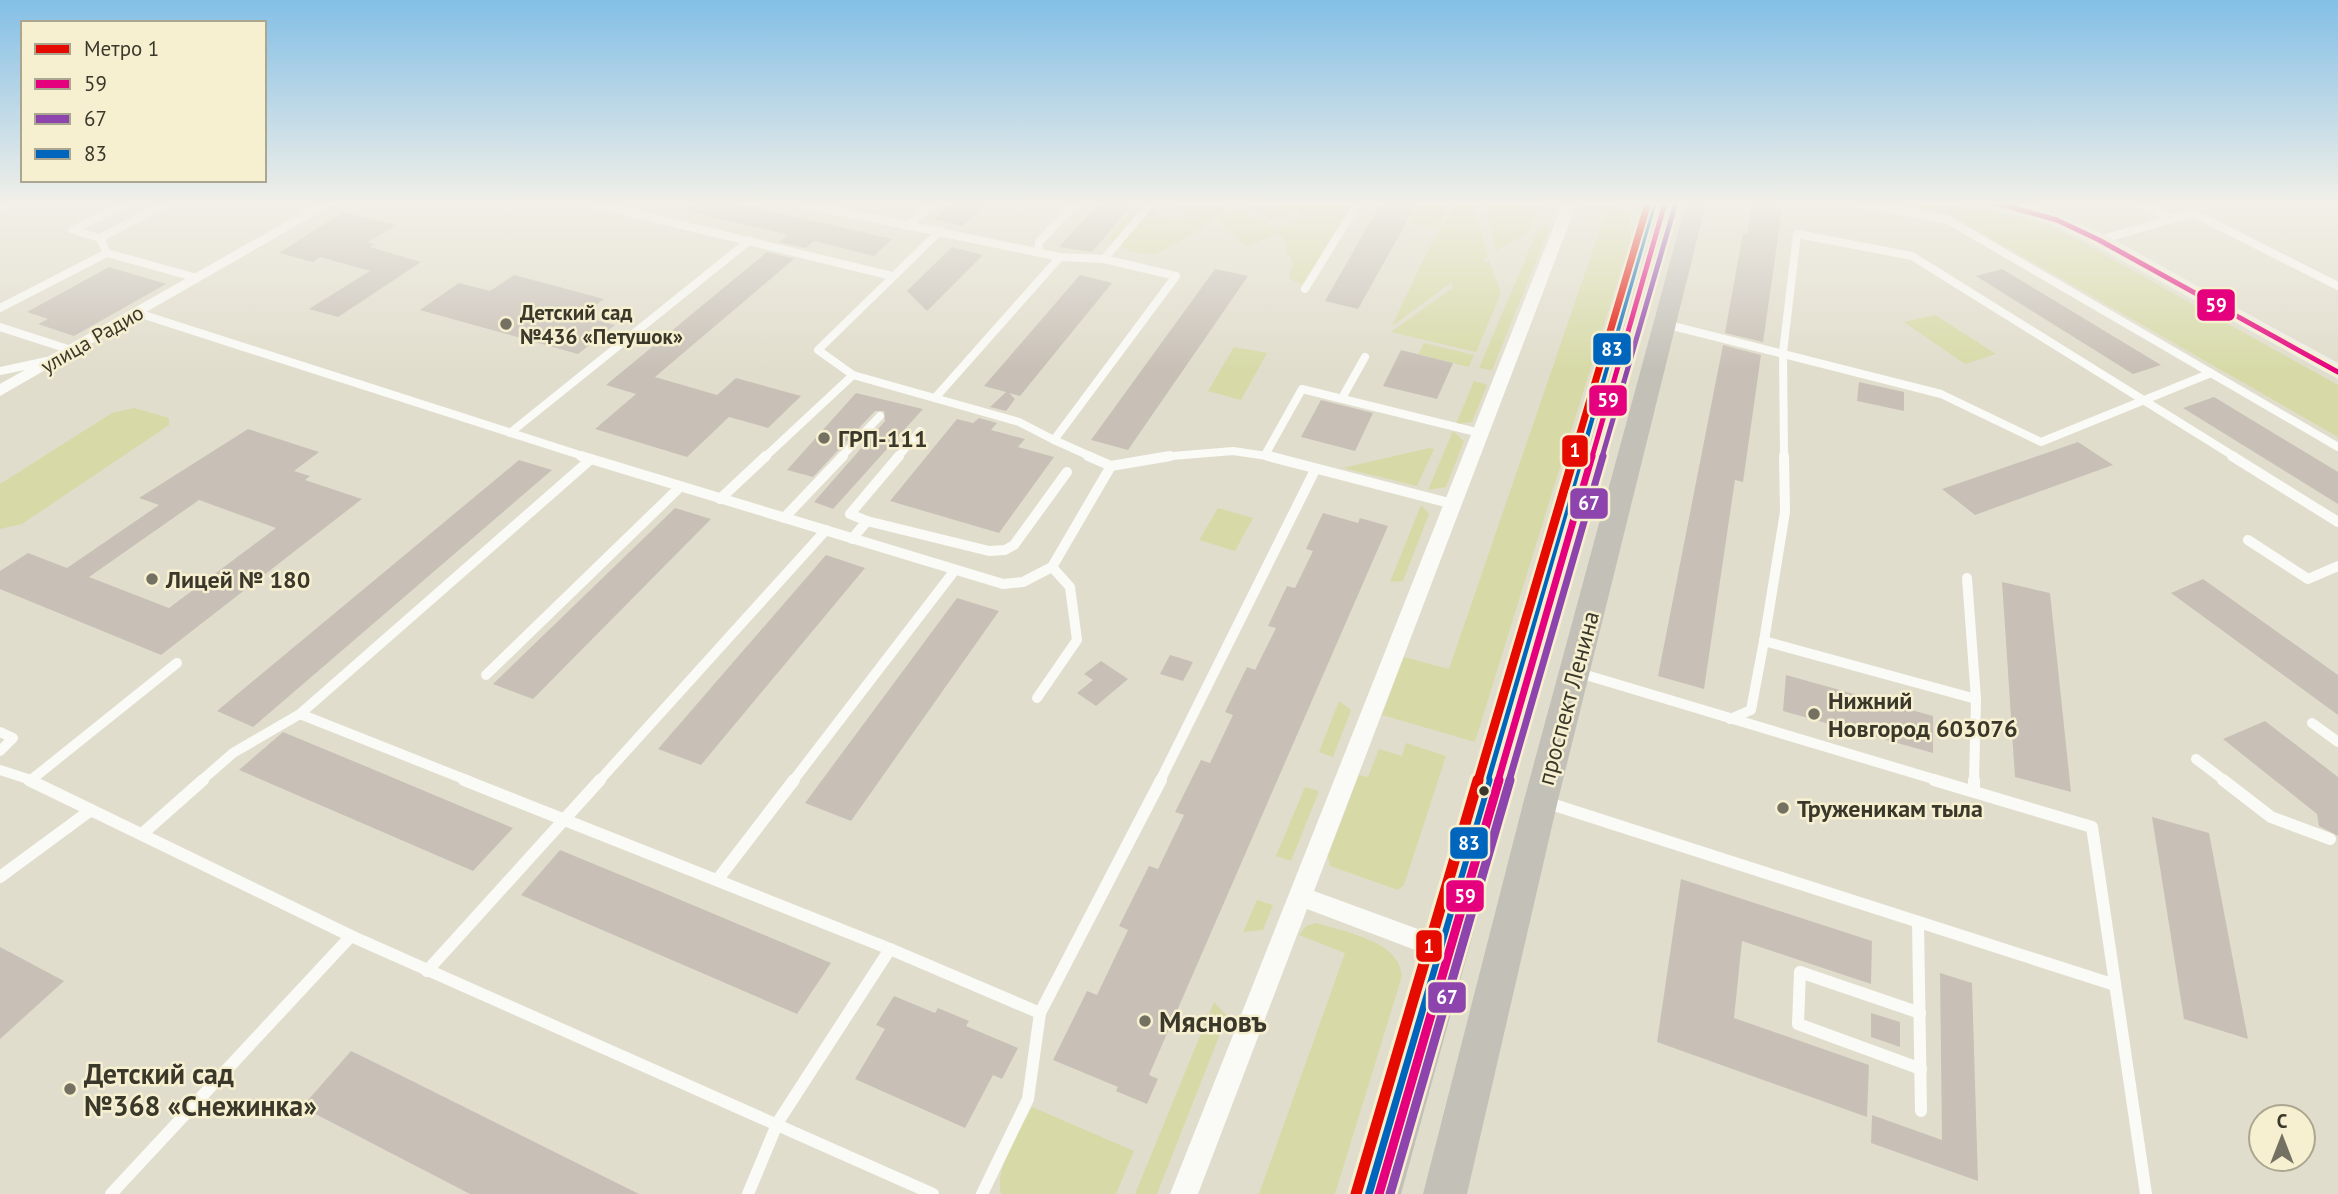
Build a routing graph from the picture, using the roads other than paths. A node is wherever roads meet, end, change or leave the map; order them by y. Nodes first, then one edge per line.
1 (96, 259) edge
2 (128, 259) edge
3 (231, 259) edge
4 (727, 259) edge
5 (824, 259) edge
6 (910, 259) edge
7 (1058, 259) edge
8 (1098, 259) edge
9 (1104, 259) joint
10 (1324, 259) edge
11 (1548, 259) edge
12 (1649, 259) edge
13 (1682, 259) edge
14 (1794, 259) edge
15 (1916, 259) edge
16 (2015, 259) edge
17 (2133, 259) edge
18 (2284, 259) edge
19 (892, 276) junction
20 (197, 278) junction
21 (2338, 286) edge
22 (1306, 289) dead end
23 (0, 308) edge
24 (138, 313) junction
25 (1665, 324) junction
26 (0, 327) edge
27 (71, 350) junction
28 (1783, 352) junction
29 (1366, 357) dead end
30 (56, 359) junction
31 (0, 371) edge
32 (2338, 372) edge
33 (2211, 373) junction
34 (853, 375) junction
35 (0, 391) edge
36 (935, 398) junction
37 (1342, 398) junction
38 (2143, 399) junction
39 (880, 416) dead end
40 (920, 432) dead end
41 (510, 433) junction
42 (1480, 433) junction
43 (1054, 440) junction
44 (2338, 447) edge
45 (1265, 455) junction
46 (591, 459) junction
47 (1111, 466) junction
48 (1315, 470) junction
49 (1067, 472) dead end
50 (680, 487) junction
51 (720, 499) junction
52 (1453, 504) junction
53 (784, 518) junction
54 (867, 521) junction
55 (2338, 522) edge
56 (825, 530) junction
57 (852, 538) junction
58 (2248, 540) dead end
59 (2338, 566) edge
60 (1052, 567) junction
61 (955, 570) junction
62 (1968, 578) dead end
63 (1764, 641) junction
64 (177, 663) dead end
65 (1576, 672) junction
66 (486, 674) dead end
67 (1037, 698) dead end
68 (1976, 699) junction
69 (300, 714) junction
70 (1730, 719) junction
71 (2312, 723) dead end
72 (0, 732) edge
73 (2338, 742) edge
74 (0, 751) edge
75 (2196, 759) dead end
76 (0, 770) edge
77 (31, 780) junction
78 (1974, 792) junction
79 (1541, 800) junction
80 (91, 810) junction
81 (564, 820) junction
82 (142, 834) junction
83 (2330, 839) dead end
84 (0, 877) edge
85 (718, 879) junction
86 (1300, 896) junction
87 (1918, 923) junction
88 (351, 936) junction
89 (890, 949) junction
90 (1447, 951) junction
91 (428, 971) junction
92 (2115, 985) junction
93 (1040, 1013) junction
94 (1920, 1013) junction
95 (1921, 1069) junction
96 (1921, 1111) dead end
97 (778, 1122) junction
98 (111, 1194) edge
99 (748, 1194) edge
100 (933, 1194) edge
101 (982, 1194) edge
102 (1184, 1194) edge
103 (1379, 1194) edge
104 (1444, 1194) edge
105 (2146, 1194) edge

1 - 23 lane
2 - 20 lane
3 - 20 street, улица Радио
4 - 41 lane
5 - 19 lane
6 - 19 lane
7 - 36 lane
8 - 9 lane
9 - 43 lane
10 - 22 lane
11 - 42 street
12 - 90 main road, проспект Ленина
13 - 25 main road, проспект Ленина
14 - 28 lane
15 - 38 lane
16 - 33 lane
17 - 32 street
18 - 21 lane
19 - 34 lane
20 - 24 street, улица Радио
24 - 27 street, улица Радио
24 - 41 lane
25 - 28 lane
25 - 65 main road, проспект Ленина
26 - 27 lane
27 - 30 street, улица Радио
28 - 38 lane
28 - 63 lane
29 - 37 lane
30 - 31 lane
30 - 35 street, улица Радио
33 - 38 lane
33 - 44 lane
34 - 36 lane
34 - 51 lane
36 - 43 lane
37 - 42 lane
37 - 45 lane
38 - 55 lane
39 - 53 lane
40 - 54 lane
41 - 46 lane
42 - 52 street
43 - 47 lane
45 - 47 lane
45 - 48 lane
46 - 50 lane
46 - 69 lane
47 - 60 lane
48 - 52 lane
48 - 93 lane
49 - 54 lane
50 - 51 lane
50 - 66 lane
51 - 53 lane
52 - 86 street
53 - 56 lane
54 - 57 lane
56 - 57 lane
56 - 81 lane
57 - 61 lane
58 - 59 lane
60 - 61 lane
60 - 67 lane
61 - 85 lane
62 - 68 lane
63 - 68 lane
63 - 70 lane
64 - 77 lane
65 - 70 lane
65 - 79 main road, проспект Ленина
68 - 78 lane
69 - 81 lane
69 - 82 lane
70 - 78 lane
71 - 73 lane
72 - 74 lane
75 - 83 lane
76 - 77 lane
77 - 80 lane
78 - 92 lane
79 - 87 lane
79 - 104 main road, проспект Ленина
80 - 82 lane
80 - 84 lane
81 - 85 lane
81 - 91 lane
82 - 88 lane
85 - 89 lane
86 - 90 street
86 - 102 street
87 - 92 lane
87 - 94 lane
88 - 91 lane
88 - 98 lane
89 - 93 lane
89 - 97 lane
90 - 103 main road, проспект Ленина
91 - 97 lane
92 - 105 lane
93 - 101 lane
94 - 95 lane
94 - 95 lane
95 - 96 lane
97 - 99 lane
97 - 100 lane

